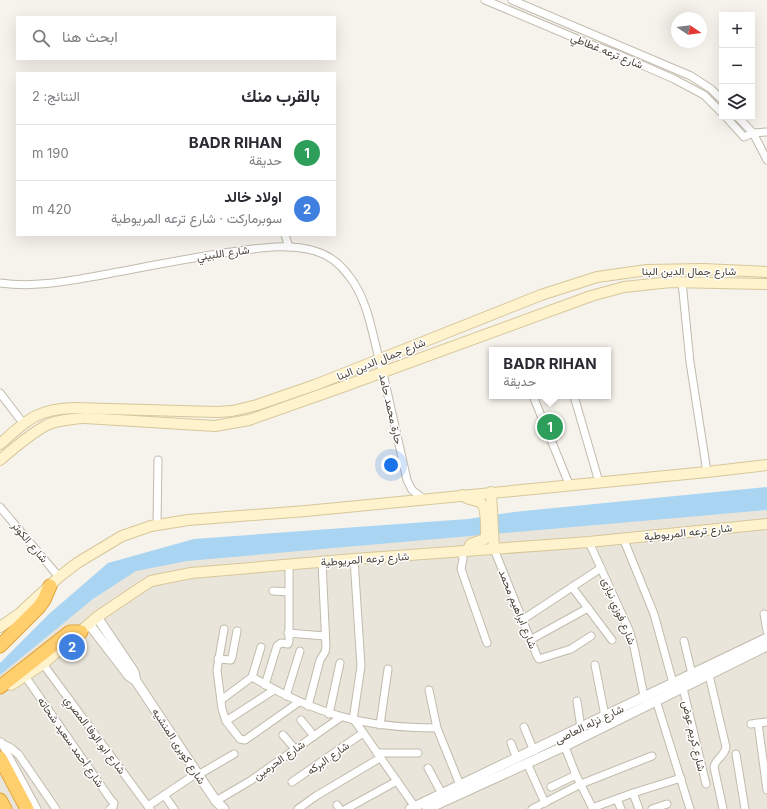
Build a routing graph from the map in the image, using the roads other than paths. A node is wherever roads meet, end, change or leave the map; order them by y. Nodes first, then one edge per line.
1 (486, 0) edge
2 (512, 0) edge
3 (719, 97) edge
4 (719, 110) edge
5 (729, 120) edge
6 (740, 120) edge
7 (767, 132) edge
8 (750, 135) junction
9 (767, 160) edge
10 (285, 236) edge
11 (289, 247) junction
12 (767, 272) edge
13 (682, 282) junction
14 (0, 284) edge
15 (767, 284) edge
16 (379, 359) junction
17 (383, 372) junction
18 (0, 393) edge
19 (533, 399) edge
20 (575, 399) edge
21 (23, 423) junction
22 (0, 444) edge
23 (0, 460) edge
24 (158, 460) dead end
25 (767, 465) edge
26 (707, 472) junction
27 (599, 482) junction
28 (569, 484) junction
29 (491, 492) junction
30 (462, 495) junction
31 (424, 499) junction
32 (0, 508) edge
33 (767, 524) edge
34 (157, 525) junction
35 (490, 536) junction
36 (623, 538) junction
37 (589, 542) junction
38 (494, 549) junction
39 (464, 551) junction
40 (354, 559) junction
41 (322, 562) junction
42 (289, 565) junction
43 (600, 568) junction
44 (59, 577) junction
45 (50, 586) junction
46 (572, 587) junction
47 (273, 591) dead end
48 (288, 592) junction
49 (588, 608) junction
50 (764, 614) dead end
51 (97, 617) junction
52 (522, 620) junction
53 (0, 627) edge
54 (85, 628) junction
55 (224, 629) dead end
56 (237, 631) dead end
57 (767, 631) edge
58 (288, 633) junction
59 (325, 636) junction
60 (591, 636) dead end
61 (767, 638) edge
62 (530, 640) junction
63 (612, 640) dead end
64 (684, 641) dead end
65 (4, 643) edge
66 (487, 644) dead end
67 (767, 646) edge
68 (261, 648) dead end
69 (300, 651) dead end
70 (218, 659) junction
71 (38, 662) junction
72 (340, 663) dead end
73 (595, 665) dead end
74 (388, 669) dead end
75 (692, 674) junction
76 (709, 675) junction
77 (25, 676) junction
78 (252, 677) junction
79 (136, 681) junction
80 (673, 683) junction
81 (264, 685) junction
82 (0, 687) edge
83 (683, 688) junction
84 (274, 690) junction
85 (429, 690) dead end
86 (0, 692) edge
87 (286, 696) junction
88 (221, 700) junction
89 (656, 700) junction
90 (577, 701) dead end
91 (645, 701) junction
92 (299, 702) junction
93 (308, 706) junction
94 (329, 714) junction
95 (605, 716) junction
96 (341, 717) junction
97 (301, 720) dead end
98 (226, 721) junction
99 (354, 721) junction
100 (767, 722) edge
101 (380, 725) junction
102 (524, 727) dead end
103 (436, 728) junction
104 (581, 728) junction
105 (363, 733) junction
106 (283, 735) dead end
107 (314, 736) junction
108 (561, 737) junction
109 (0, 742) edge
110 (510, 743) dead end
111 (565, 746) junction
112 (295, 749) junction
113 (534, 751) junction
114 (418, 753) dead end
115 (234, 754) dead end
116 (736, 754) dead end
117 (379, 755) junction
118 (652, 756) dead end
119 (0, 758) edge
120 (517, 759) junction
121 (527, 763) junction
122 (428, 768) dead end
123 (197, 774) junction
124 (576, 775) junction
125 (681, 778) junction
126 (397, 781) junction
127 (292, 782) dead end
128 (581, 784) junction
129 (706, 784) dead end
130 (460, 786) junction
131 (550, 786) dead end
132 (767, 790) edge
133 (633, 793) junction
134 (442, 794) junction
135 (164, 795) junction
136 (617, 799) junction
137 (0, 800) edge
138 (216, 801) junction
139 (545, 803) junction
140 (667, 804) dead end
141 (149, 808) edge
142 (412, 808) edge
143 (590, 808) edge
144 (5, 809) edge
145 (26, 809) edge
146 (37, 809) edge
147 (56, 809) edge
148 (110, 809) edge
149 (174, 809) edge
150 (224, 809) edge
151 (298, 809) edge
152 (346, 809) edge
153 (427, 809) edge
154 (532, 809) edge
155 (621, 809) edge
156 (639, 809) edge
157 (652, 809) edge
158 (690, 809) edge
159 (723, 809) edge
160 (745, 809) edge

1 - 4 street, شارع ترعه غطاطي
2 - 3 street, شارع ترعه غطاطي
5 - 8 street
6 - 8 street
7 - 8 street
8 - 9 street
10 - 11 street
11 - 14 street, شارع اللبيني
11 - 16 street, شارع اللبيني
12 - 16 main road, شارع جمال الدين البنا
13 - 15 main road, شارع جمال الدين البنا
13 - 17 main road, شارع جمال الدين البنا
13 - 26 street
16 - 17 street, حارة محمد حامد
16 - 21 main road, شارع جمال الدين البنا
17 - 23 main road, شارع جمال الدين البنا
17 - 31 street, حارة محمد حامد
18 - 21 street
19 - 28 street
20 - 27 street
21 - 22 main road, شارع جمال الدين البنا
24 - 34 street
25 - 26 main road
26 - 27 main road
27 - 28 main road
28 - 29 main road
29 - 30 main road
29 - 35 main road
30 - 31 main road
30 - 35 main road
31 - 34 main road
32 - 44 street, شارع الكوثر
33 - 36 main road, شارع ترعه المريوطية
34 - 44 main road
35 - 38 main road
35 - 39 main road
36 - 37 main road, شارع ترعه المريوطية
36 - 80 street
37 - 38 main road, شارع ترعه المريوطية
37 - 43 street, شارع فوزي نيازى
38 - 39 main road, شارع ترعه المريوطية
38 - 52 street, شارع ابراهيم محمد
39 - 40 main road, شارع ترعه المريوطية
39 - 66 street
40 - 41 main road, شارع ترعه المريوطية
40 - 99 street
41 - 42 main road, شارع ترعه المريوطية
41 - 59 street
42 - 48 street
42 - 51 main road, شارع ترعه المريوطية
43 - 46 street
43 - 91 street, شارع فوزي نيازى
44 - 45 main road
45 - 53 main road
45 - 65 highway
46 - 49 street
46 - 52 street
47 - 48 street
48 - 58 street
49 - 62 street
49 - 63 street
50 - 57 street
51 - 54 main road, شارع ترعه المريوطية
51 - 79 street, شارع كوبرى المنشيه
52 - 62 street, شارع ابراهيم محمد
54 - 71 highway
54 - 79 street, شارع كوبرى المنشيه
55 - 70 street
56 - 70 street
58 - 59 street
58 - 81 street
59 - 93 street
60 - 62 street, شارع ابراهيم محمد
61 - 75 street, شارع نزله العاصى
64 - 75 street
67 - 76 street, شارع نزله العاصى
68 - 78 street
69 - 87 street
70 - 88 street
71 - 77 main road
71 - 82 highway
71 - 141 street, شارع ابو الوفا المصري
72 - 94 street
73 - 95 street
74 - 101 street
75 - 80 street, شارع نزله العاصى
76 - 83 street, شارع نزله العاصى
76 - 159 street
77 - 86 main road
77 - 148 street, شارع أحمد سعيد شحاته
78 - 81 street
78 - 88 street
79 - 123 street, شارع كوبرى المنشيه
80 - 91 street, شارع نزله العاصى
81 - 84 street
83 - 89 street, شارع نزله العاصى
83 - 129 street, شارع كريم عوض
84 - 87 street
84 - 98 street
85 - 103 street
87 - 92 street
88 - 98 street
89 - 91 street, شارع نزله العاصى
89 - 125 street
90 - 104 street
91 - 95 street, شارع نزله العاصى
91 - 111 street, شارع نزله العاصى
92 - 93 street
92 - 98 street
93 - 94 street
94 - 96 street
95 - 104 street, شارع نزله العاصى
96 - 99 street
96 - 107 street, شارع الحرمين
97 - 107 street
99 - 101 street
99 - 105 street
100 - 132 street
101 - 103 street
102 - 113 street
103 - 130 street
104 - 108 street, شارع نزله العاصى
105 - 117 street
105 - 127 street, شارع البركه
106 - 112 street
107 - 112 street, شارع الحرمين
108 - 111 street
108 - 113 street, شارع نزله العاصى
109 - 146 street
109 - 147 street
110 - 120 street
111 - 121 street, شارع نزله العاصى
111 - 124 street
112 - 138 street, شارع الحرمين
113 - 120 street, شارع نزله العاصى
114 - 117 street
115 - 123 street
116 - 160 street
117 - 126 street
117 - 151 street
118 - 128 street
119 - 145 highway
120 - 130 street, شارع نزله العاصى
121 - 139 street
121 - 153 street, شارع نزله العاصى
122 - 134 street
123 - 135 street
123 - 138 street, شارع كوبرى المنشيه
124 - 128 street
124 - 131 street
125 - 133 street
125 - 158 street
126 - 142 street
126 - 152 street
128 - 139 street
128 - 143 street
130 - 134 street, شارع نزله العاصى
133 - 136 street
133 - 156 street
134 - 142 street, شارع نزله العاصى
135 - 141 street
135 - 149 street
136 - 143 street
136 - 155 street
137 - 144 highway
138 - 150 street, شارع كوبرى المنشيه
139 - 154 street
140 - 157 street

